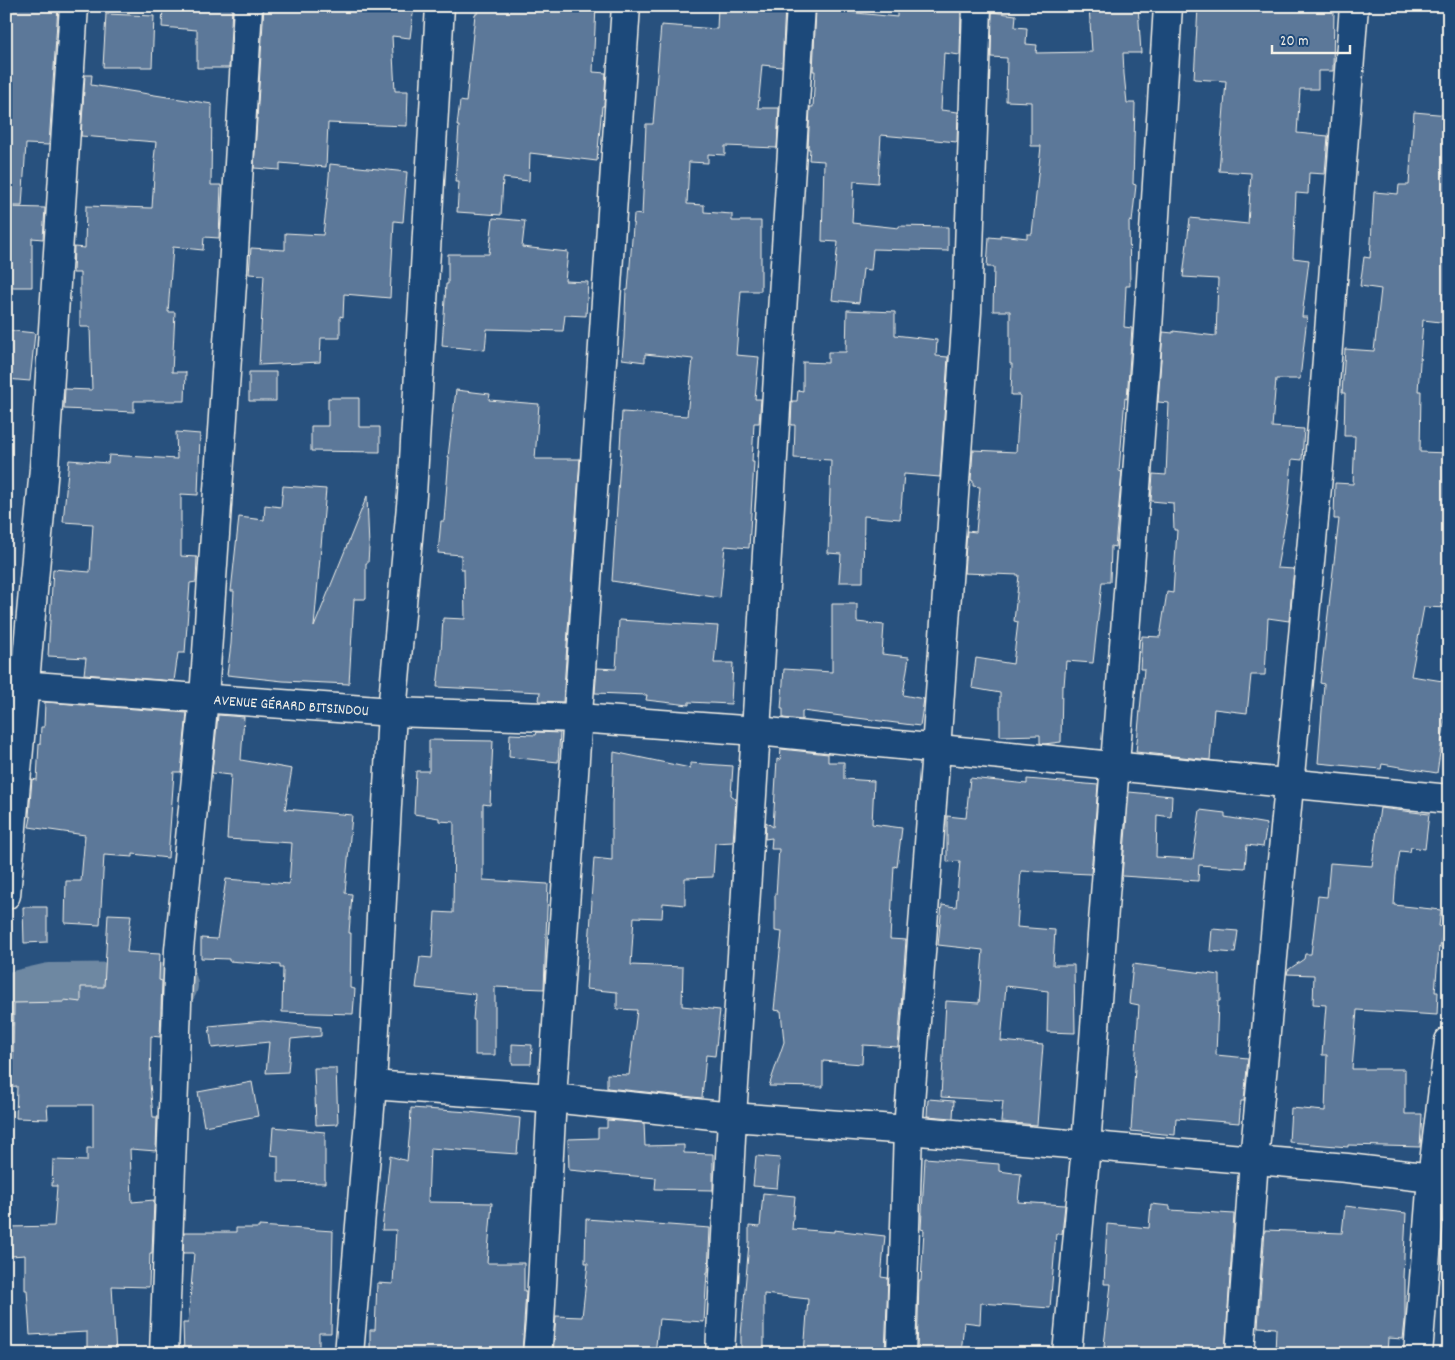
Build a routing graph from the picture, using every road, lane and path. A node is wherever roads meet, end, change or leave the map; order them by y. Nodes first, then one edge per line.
1 (74, 6) edge
2 (248, 6) edge
3 (440, 6) edge
4 (626, 6) edge
5 (801, 6) edge
6 (977, 6) edge
7 (1168, 6) edge
8 (1354, 6) edge
9 (16, 685) edge
10 (204, 698) junction
11 (392, 712) junction
12 (578, 718) junction
13 (757, 731) junction
14 (936, 749) junction
15 (1114, 766) junction
16 (1290, 784) junction
17 (1449, 799) edge
18 (6, 895) edge
19 (1449, 1040) edge
20 (372, 1085) junction
21 (552, 1098) junction
22 (732, 1117) junction
23 (908, 1130) junction
24 (1086, 1146) junction
25 (1254, 1160) junction
26 (1441, 1179) edge
27 (164, 1354) edge
28 (349, 1354) edge
29 (537, 1354) edge
30 (720, 1354) edge
31 (901, 1354) edge
32 (1067, 1354) edge
33 (1240, 1354) edge
34 (1418, 1354) edge

1 - 9 street
2 - 10 street
3 - 11 street
4 - 12 street
5 - 13 street
6 - 14 street
7 - 15 street
8 - 16 street
9 - 10 street, AVENUE GÉRARD BITSINDOU
9 - 18 street
10 - 11 street, AVENUE GÉRARD BITSINDOU
10 - 27 street
11 - 12 street, AVENUE GÉRARD BITSINDOU
11 - 20 street
12 - 13 street, AVENUE GÉRARD BITSINDOU
12 - 21 street
13 - 14 street, AVENUE GÉRARD BITSINDOU
13 - 22 street
14 - 15 street, AVENUE GÉRARD BITSINDOU
14 - 23 street
15 - 16 street, AVENUE GÉRARD BITSINDOU
15 - 24 street
16 - 17 street, AVENUE GÉRARD BITSINDOU
16 - 25 street
19 - 26 street
20 - 21 street
20 - 28 street
21 - 22 street
21 - 29 street
22 - 23 street
22 - 30 street
23 - 24 street
23 - 31 street
24 - 25 street
24 - 32 street
25 - 26 street
25 - 33 street
26 - 34 street

